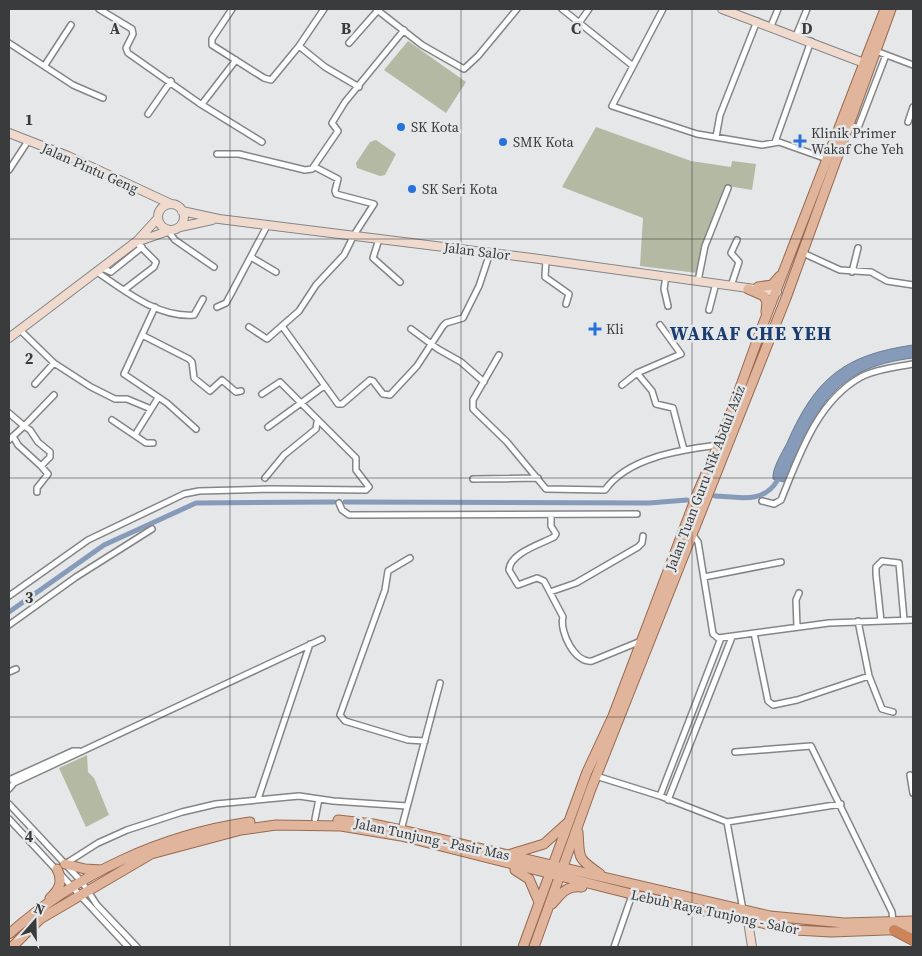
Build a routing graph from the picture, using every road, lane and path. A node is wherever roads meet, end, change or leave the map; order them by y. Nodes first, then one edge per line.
1 (99, 9) edge
2 (232, 9) edge
3 (324, 9) edge
4 (378, 9) edge
5 (562, 9) edge
6 (589, 9) edge
7 (663, 9) edge
8 (722, 9) edge
9 (778, 9) edge
10 (807, 9) edge
11 (884, 9) edge
12 (892, 9) edge
13 (514, 10) edge
14 (733, 11) edge
15 (757, 21) junction
16 (578, 23) junction
17 (71, 24) dead end
18 (771, 26) junction
19 (404, 30) junction
20 (796, 36) junction
21 (811, 41) junction
22 (9, 43) edge
23 (349, 44) dead end
24 (299, 46) junction
25 (876, 51) junction
26 (886, 55) junction
27 (236, 60) junction
28 (864, 63) junction
29 (45, 65) junction
30 (913, 65) edge
31 (633, 66) junction
32 (170, 81) junction
33 (359, 87) junction
34 (102, 98) dead end
35 (856, 102) junction
36 (202, 104) junction
37 (866, 106) junction
38 (913, 107) edge
39 (148, 114) dead end
40 (908, 122) dead end
41 (848, 124) junction
42 (9, 133) edge
43 (716, 137) junction
44 (28, 141) junction
45 (262, 142) dead end
46 (774, 142) junction
47 (217, 154) dead end
48 (827, 159) junction
49 (315, 167) junction
50 (9, 170) edge
51 (728, 188) dead end
52 (147, 194) junction
53 (171, 204) junction
54 (182, 210) junction
55 (817, 211) junction
56 (159, 214) junction
57 (219, 220) junction
58 (268, 224) junction
59 (173, 230) junction
60 (354, 235) junction
61 (379, 238) junction
62 (737, 240) dead end
63 (138, 244) junction
64 (858, 248) dead end
65 (792, 251) junction
66 (490, 252) junction
67 (803, 253) junction
68 (251, 257) junction
69 (546, 260) junction
70 (214, 267) dead end
71 (99, 270) junction
72 (276, 272) dead end
73 (852, 272) junction
74 (666, 276) junction
75 (698, 281) junction
76 (400, 282) dead end
77 (716, 284) junction
78 (913, 285) edge
79 (733, 286) junction
80 (753, 288) junction
81 (124, 290) junction
82 (777, 292) junction
83 (203, 299) dead end
84 (566, 304) dead end
85 (668, 306) dead end
86 (217, 307) dead end
87 (155, 308) junction
88 (709, 310) dead end
89 (660, 325) dead end
90 (282, 326) junction
91 (249, 327) dead end
92 (762, 327) junction
93 (410, 328) dead end
94 (20, 330) junction
95 (142, 335) junction
96 (9, 338) edge
97 (432, 343) junction
98 (762, 354) junction
99 (499, 355) dead end
100 (54, 362) junction
101 (913, 364) edge
102 (637, 374) junction
103 (484, 382) junction
104 (35, 384) dead end
105 (622, 385) dead end
106 (324, 386) junction
107 (241, 391) dead end
108 (262, 394) dead end
109 (54, 395) dead end
110 (158, 398) junction
111 (301, 403) junction
112 (150, 409) junction
113 (9, 413) edge
114 (112, 420) dead end
115 (318, 422) junction
116 (24, 426) junction
117 (268, 427) dead end
118 (196, 429) dead end
119 (135, 435) junction
120 (11, 438) edge
121 (154, 443) dead end
122 (718, 445) junction
123 (684, 450) junction
124 (41, 466) junction
125 (265, 478) dead end
126 (473, 478) dead end
127 (538, 478) junction
128 (37, 492) dead end
129 (762, 501) dead end
130 (339, 503) dead end
131 (637, 514) dead end
132 (551, 515) junction
133 (152, 529) dead end
134 (692, 533) junction
135 (643, 536) dead end
136 (410, 558) dead end
137 (781, 562) dead end
138 (704, 577) junction
139 (550, 592) junction
140 (799, 593) dead end
141 (9, 596) edge
142 (904, 620) junction
143 (913, 620) edge
144 (858, 621) junction
145 (881, 621) junction
146 (9, 625) edge
147 (796, 627) junction
148 (754, 633) junction
149 (732, 637) junction
150 (722, 638) junction
151 (322, 639) dead end
152 (642, 641) junction
153 (310, 644) junction
154 (16, 669) dead end
155 (9, 672) edge
156 (869, 676) junction
157 (440, 682) dead end
158 (893, 712) dead end
159 (425, 742) junction
160 (80, 751) junction
161 (735, 752) dead end
162 (910, 775) dead end
163 (596, 776) junction
164 (9, 780) edge
165 (9, 789) edge
166 (913, 793) edge
167 (660, 796) junction
168 (258, 799) junction
169 (319, 799) junction
170 (668, 800) junction
171 (9, 804) edge
172 (841, 804) junction
173 (407, 806) junction
174 (9, 818) edge
175 (315, 819) junction
176 (727, 822) junction
177 (572, 825) junction
178 (401, 830) junction
179 (508, 860) junction
180 (65, 864) junction
181 (56, 869) junction
182 (102, 870) junction
183 (551, 870) junction
184 (561, 873) junction
185 (606, 878) junction
186 (602, 888) junction
187 (81, 889) junction
188 (632, 895) junction
189 (539, 902) junction
190 (549, 907) junction
191 (744, 911) junction
192 (31, 914) junction
193 (748, 921) junction
194 (913, 921) edge
195 (893, 926) junction
196 (913, 929) edge
197 (9, 934) edge
198 (913, 940) edge
199 (12, 947) edge
200 (128, 947) edge
201 (137, 947) edge
202 (523, 947) edge
203 (534, 947) edge
204 (614, 947) edge
205 (752, 947) edge

1 - 32 street
2 - 27 street
3 - 24 street
4 - 19 street
4 - 23 street
5 - 16 street
6 - 16 street
7 - 31 street
8 - 14 main road
9 - 18 street
10 - 20 street
11 - 28 main road, Jalan Tuan Guru Nik Abdul Aziz
12 - 25 main road, Jalan Tuan Guru Nik Abdul Aziz
13 - 19 street
14 - 15 main road
15 - 18 main road
15 - 43 street
16 - 31 street
17 - 29 street
18 - 20 main road
19 - 33 street
20 - 21 main road
21 - 28 main road
21 - 46 street
22 - 29 street
24 - 27 street
24 - 33 street
25 - 26 street
25 - 35 main road, Jalan Tuan Guru Nik Abdul Aziz
26 - 30 street
26 - 37 street
27 - 36 street
28 - 48 main road, Jalan Tuan Guru Nik Abdul Aziz
29 - 34 street
31 - 43 street
32 - 36 street
32 - 39 street
33 - 49 street
35 - 37 street
35 - 41 main road, Jalan Tuan Guru Nik Abdul Aziz
36 - 45 street
37 - 41 street
38 - 40 street
41 - 55 main road, Jalan Tuan Guru Nik Abdul Aziz
42 - 44 main road, Jalan Pintu Geng
43 - 46 street
44 - 50 street
44 - 52 main road, Jalan Pintu Geng
46 - 48 street
47 - 49 street
48 - 65 main road, Jalan Tuan Guru Nik Abdul Aziz
49 - 60 street
51 - 75 street
52 - 53 main road, Jalan Pintu Geng
52 - 56 main road
53 - 54 main road
53 - 56 main road
54 - 57 main road, Jalan Salor
54 - 59 main road
55 - 67 main road, Jalan Tuan Guru Nik Abdul Aziz
55 - 82 main road
56 - 59 main road
56 - 63 main road
57 - 58 main road, Jalan Salor
57 - 59 main road, Jalan Salor
58 - 60 main road, Jalan Salor
58 - 68 street
59 - 63 main road, Jalan Salor
59 - 70 street
60 - 61 main road, Jalan Salor
60 - 90 street
61 - 66 main road, Jalan Salor
61 - 76 street
62 - 79 street
63 - 71 main road
63 - 81 street
64 - 73 street
65 - 80 main road
65 - 82 main road, Jalan Tuan Guru Nik Abdul Aziz
66 - 69 main road, Jalan Salor
66 - 97 street
67 - 73 street
67 - 98 main road, Jalan Tuan Guru Nik Abdul Aziz
68 - 72 street
68 - 86 street
69 - 74 main road, Jalan Salor
69 - 84 street
71 - 81 street
71 - 94 main road
73 - 78 street
74 - 75 main road, Jalan Salor
74 - 85 street
75 - 77 main road, Jalan Salor
77 - 79 main road, Jalan Salor
77 - 88 street
79 - 80 main road, Jalan Salor
80 - 82 main road, Jalan Salor
80 - 92 main road
81 - 87 street
82 - 92 main road, Jalan Tuan Guru Nik Abdul Aziz
82 - 98 main road
83 - 87 street
87 - 95 street
89 - 102 street
90 - 91 street
90 - 106 street
92 - 122 main road, Jalan Tuan Guru Nik Abdul Aziz
93 - 97 street
94 - 96 main road
94 - 100 street
95 - 107 street
95 - 110 street
97 - 103 street
97 - 106 street
98 - 134 main road, Jalan Tuan Guru Nik Abdul Aziz
99 - 103 street
100 - 104 street
100 - 112 street
101 - 129 street
102 - 105 street
102 - 123 street
103 - 127 street
106 - 111 street
108 - 111 street
109 - 116 street
110 - 112 street
110 - 118 street
111 - 115 street
111 - 117 street
112 - 119 street
113 - 116 street
114 - 119 street
115 - 125 street
115 - 141 street
116 - 120 street
116 - 124 street
119 - 121 street
120 - 124 street
122 - 123 street
122 - 152 main road, Jalan Tuan Guru Nik Abdul Aziz
123 - 127 street
124 - 128 street
126 - 127 street
130 - 132 street
131 - 132 street
132 - 139 street
133 - 146 street
134 - 138 street
134 - 163 main road, Jalan Tuan Guru Nik Abdul Aziz
135 - 139 street
136 - 159 street
137 - 138 street
138 - 150 street
139 - 152 street
140 - 147 street
142 - 143 street
142 - 145 street
142 - 145 street
144 - 145 street
144 - 147 street
144 - 156 street
147 - 148 street
148 - 149 street
148 - 156 street
149 - 150 street
149 - 170 street
150 - 167 street
151 - 153 street
152 - 177 main road, Jalan Tuan Guru Nik Abdul Aziz
153 - 160 street
153 - 168 street
154 - 155 street
156 - 158 street
157 - 159 street
159 - 173 street
160 - 164 street
160 - 165 street
161 - 172 street
162 - 166 street
163 - 167 street
163 - 177 main road, Jalan Tuan Guru Nik Abdul Aziz
167 - 170 street
168 - 169 street
168 - 180 street
169 - 173 street
169 - 175 street
170 - 176 street
171 - 180 street
172 - 176 street
172 - 195 street
173 - 178 street
174 - 181 street
175 - 178 main road, Jalan Tunjung - Pasir Mas
175 - 182 main road, Jalan Tunjung - Pasir Mas
176 - 191 street
177 - 179 main road
177 - 183 main road, Jalan Tuan Guru Nik Abdul Aziz
177 - 184 main road, Jalan Tuan Guru Nik Abdul Aziz
177 - 185 main road
178 - 179 main road, Jalan Tunjung - Pasir Mas
179 - 183 main road, Jalan Tunjung - Pasir Mas
179 - 187 main road, Jalan Tunjung - Pasir Mas
179 - 189 main road
180 - 182 main road
180 - 187 street
181 - 187 street
181 - 192 main road
182 - 187 main road, Jalan Tunjung - Pasir Mas
183 - 184 main road, Lebuh Raya Tunjong - Salor
183 - 189 main road, Jalan Tuan Guru Nik Abdul Aziz
184 - 185 main road, Lebuh Raya Tunjong - Salor
184 - 186 main road, Lebuh Raya Tunjong - Salor
184 - 190 main road, Jalan Tuan Guru Nik Abdul Aziz
185 - 191 main road, Lebuh Raya Tunjong - Salor
186 - 188 main road, Lebuh Raya Tunjong - Salor
186 - 190 main road
187 - 192 main road, Jalan Tunjung - Pasir Mas
187 - 199 main road, Jalan Tunjung - Pasir Mas
187 - 200 street
187 - 201 street
188 - 193 main road, Lebuh Raya Tunjong - Salor
188 - 204 street
189 - 202 main road, Jalan Tuan Guru Nik Abdul Aziz
190 - 203 main road, Jalan Tuan Guru Nik Abdul Aziz
191 - 195 main road, Lebuh Raya Tunjong - Salor
192 - 197 main road, Jalan Tunjung - Pasir Mas
193 - 195 main road, Lebuh Raya Tunjong - Salor
193 - 205 main road
194 - 195 main road, Lebuh Raya Tunjong - Salor
195 - 196 main road, Lebuh Raya Tunjong - Salor
195 - 198 highway

